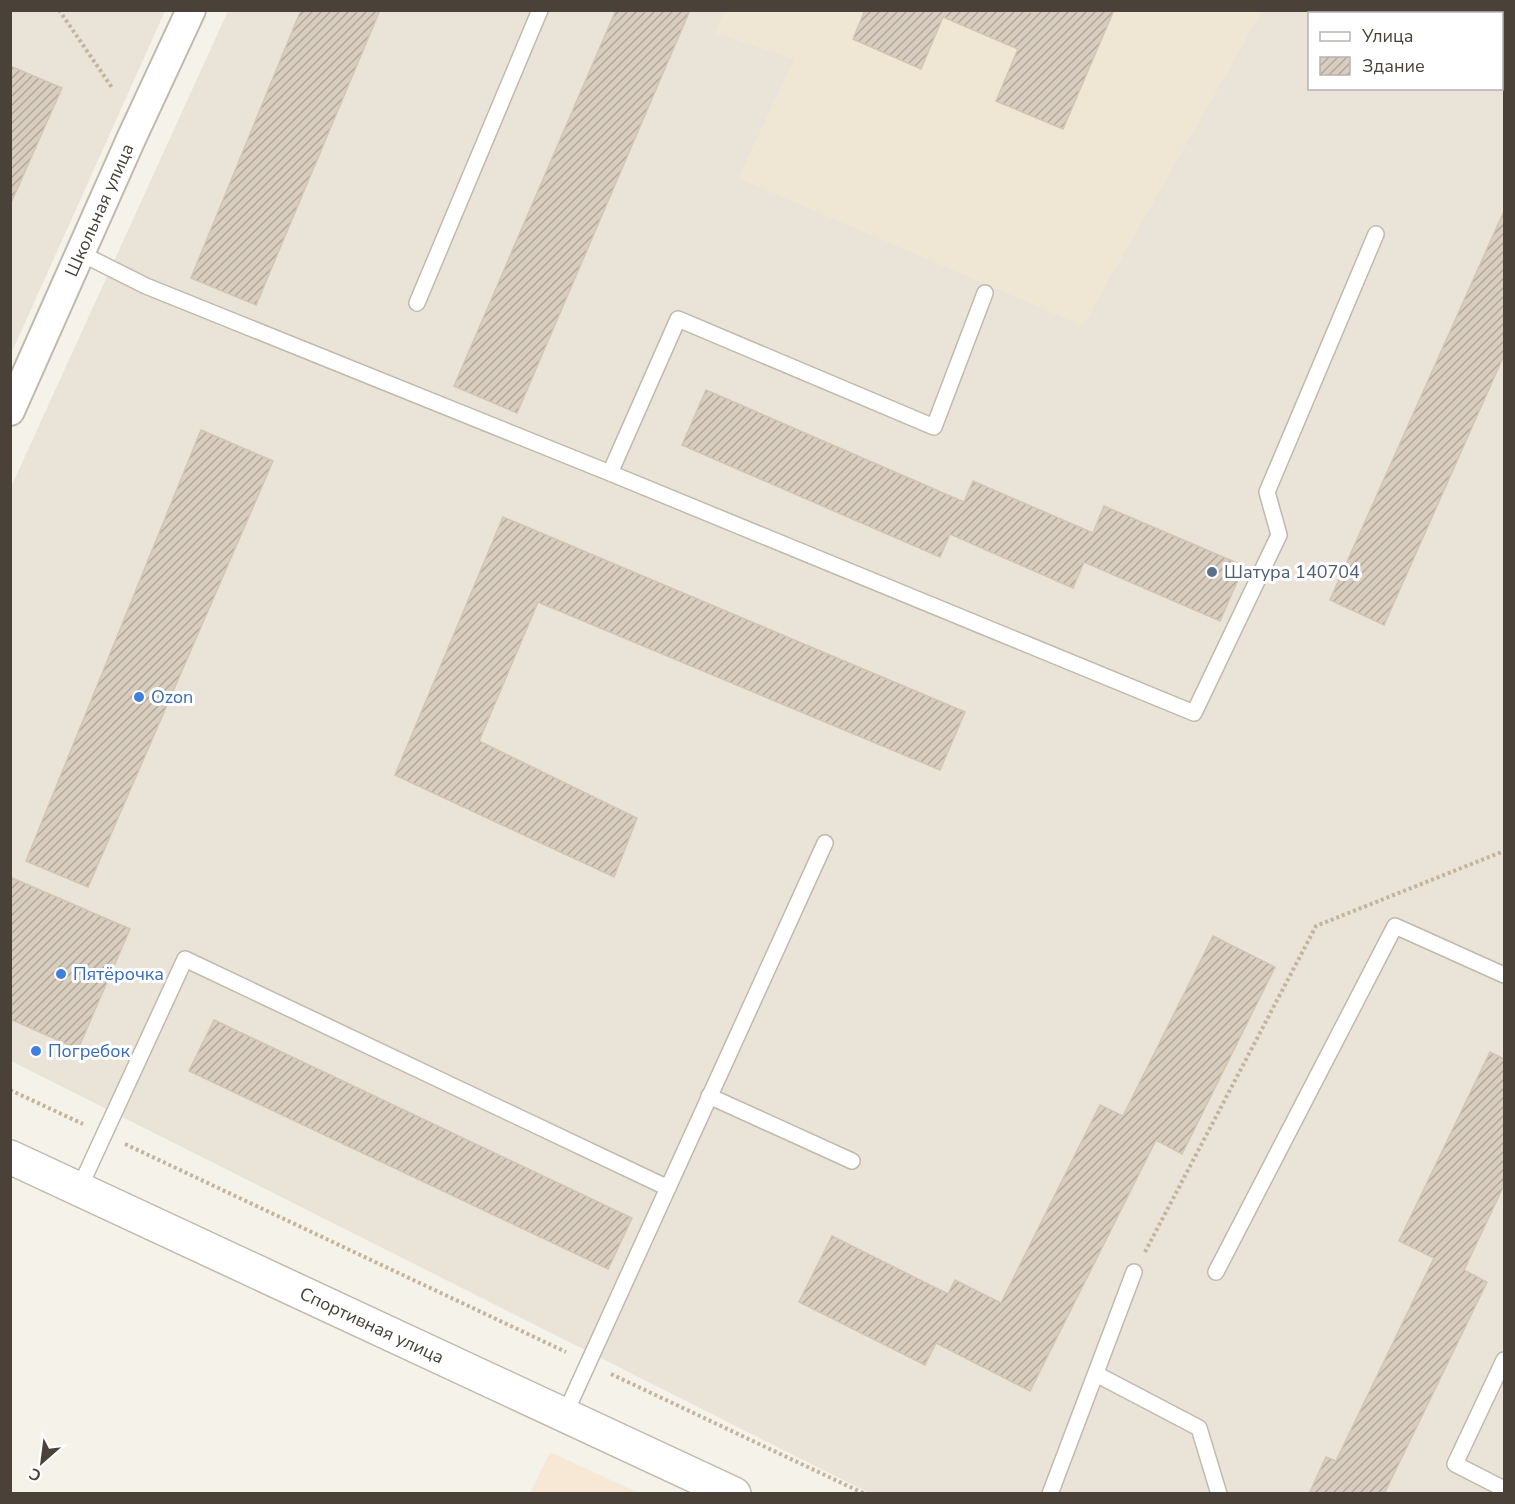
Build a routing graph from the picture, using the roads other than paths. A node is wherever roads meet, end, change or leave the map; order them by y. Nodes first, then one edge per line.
1 (191, 10) edge
2 (540, 10) edge
3 (1376, 234) dead end
4 (80, 253) junction
5 (985, 293) dead end
6 (417, 303) dead end
7 (10, 411) edge
8 (610, 473) junction
9 (825, 843) dead end
10 (1504, 975) edge
11 (709, 1096) junction
12 (10, 1158) edge
13 (852, 1161) dead end
14 (668, 1188) junction
15 (79, 1189) junction
16 (1134, 1272) road end
17 (1216, 1272) dead end
18 (1504, 1360) edge
19 (1096, 1374) junction
20 (565, 1414) junction
21 (1504, 1489) edge
22 (734, 1494) edge
23 (1050, 1494) edge
24 (1219, 1494) edge

1 - 4 street, Школьная улица
2 - 6 lane
3 - 8 lane
4 - 7 street, Школьная улица
4 - 8 lane
5 - 8 lane
9 - 11 lane
10 - 17 lane
11 - 13 lane
11 - 14 lane
12 - 15 street, Спортивная улица
14 - 15 lane
14 - 20 lane
15 - 20 street, Спортивная улица
16 - 19 lane
18 - 21 lane
19 - 23 lane
19 - 24 lane
20 - 22 street, Спортивная улица

